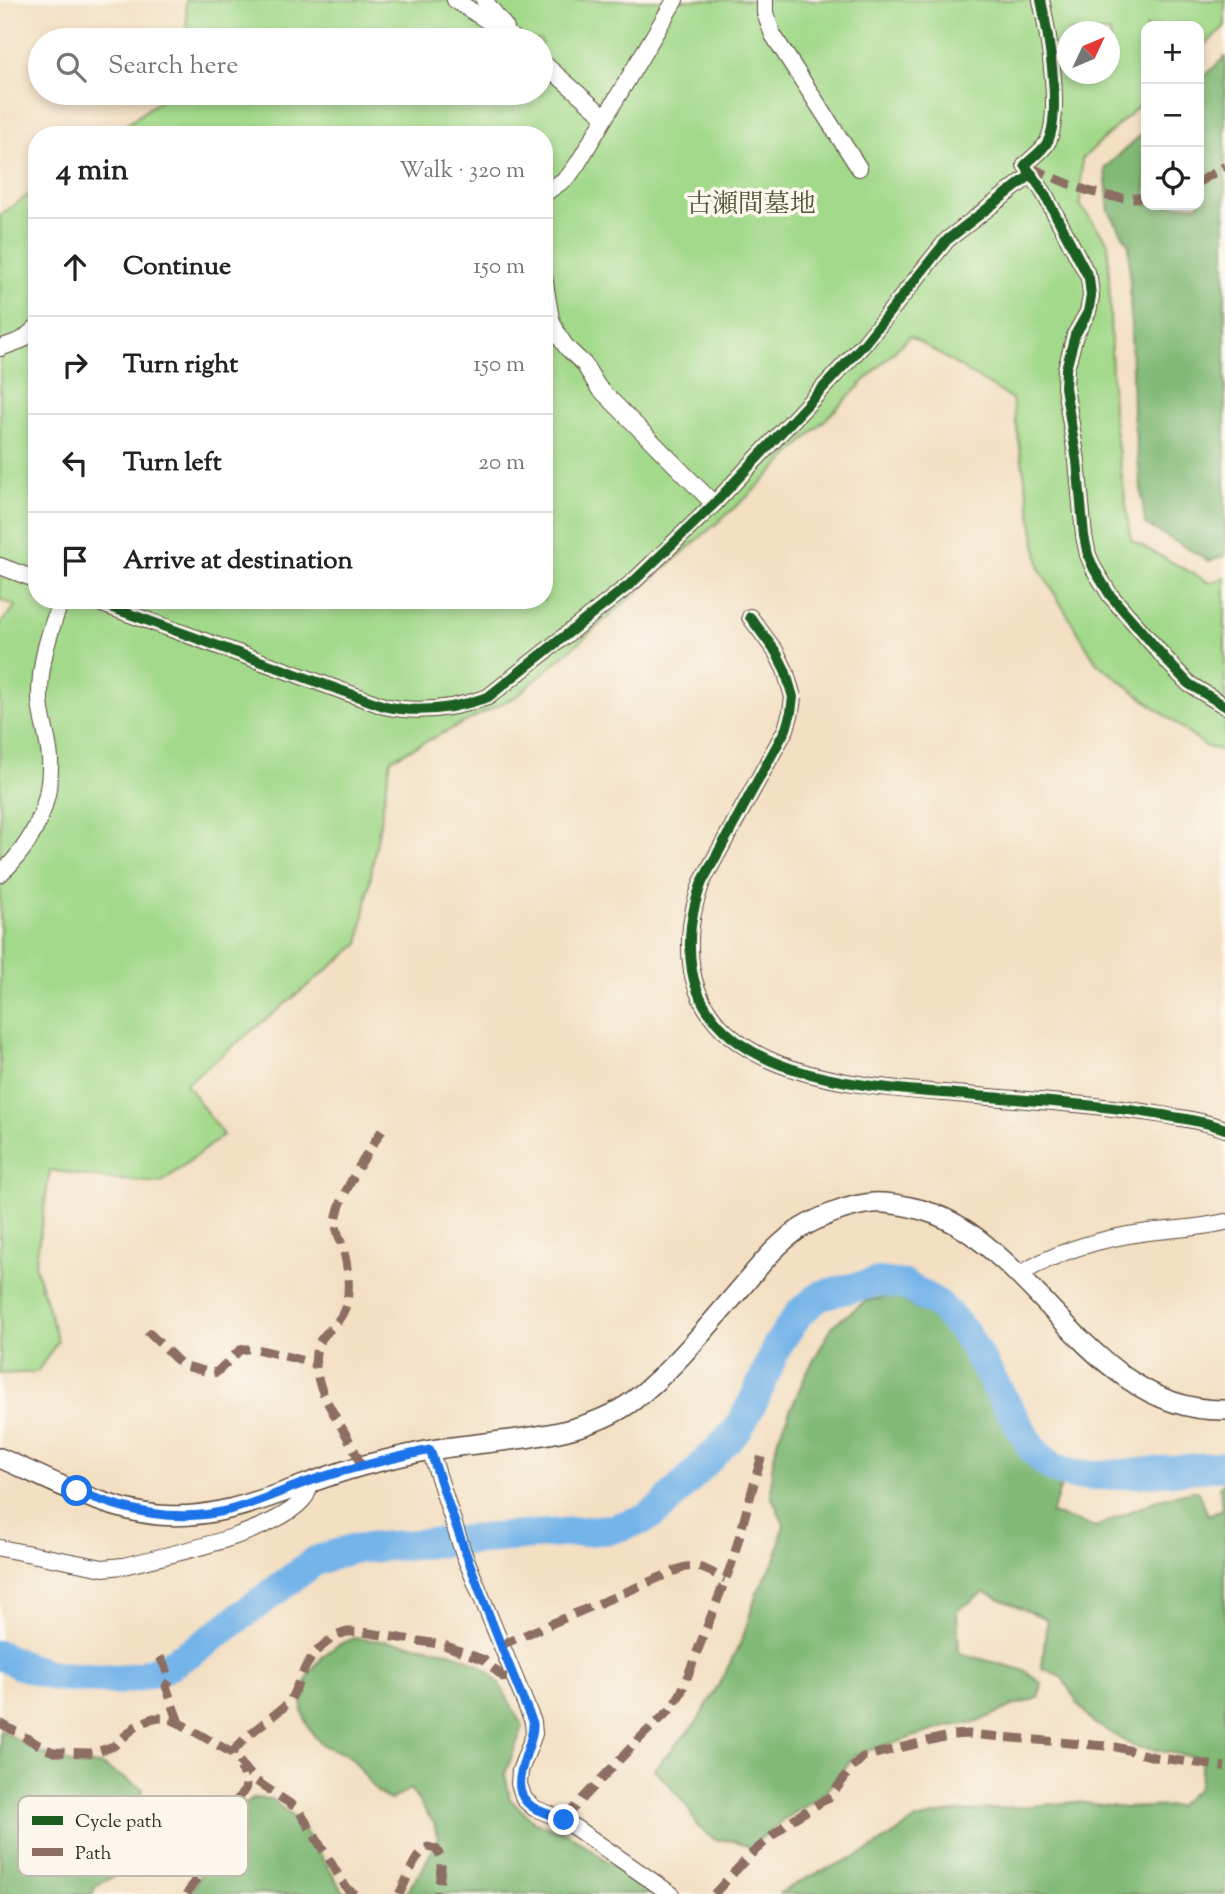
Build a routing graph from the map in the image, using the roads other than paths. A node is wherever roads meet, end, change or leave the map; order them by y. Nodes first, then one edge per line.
1 (455, 0) edge
2 (484, 0) edge
3 (676, 0) edge
4 (765, 0) edge
5 (1041, 0) edge
6 (499, 28) edge
7 (507, 28) edge
8 (553, 72) edge
9 (605, 117) junction
10 (859, 168) dead end
11 (1032, 174) junction
12 (553, 188) edge
13 (553, 324) edge
14 (28, 335) edge
15 (0, 348) edge
16 (713, 504) junction
17 (0, 566) edge
18 (28, 577) edge
19 (58, 609) edge
20 (116, 609) edge
21 (750, 617) dead end
22 (1225, 706) edge
23 (0, 874) edge
24 (1225, 1129) edge
25 (1225, 1222) edge
26 (1019, 1275) junction
27 (1225, 1410) edge
28 (430, 1450) junction
29 (0, 1458) edge
30 (310, 1482) junction
31 (0, 1548) edge
32 (671, 1894) edge

1 - 6 street
2 - 7 street
3 - 9 street
4 - 10 street
5 - 11 street
8 - 9 street
9 - 12 street
11 - 16 street
11 - 22 street
13 - 16 street
14 - 15 street
16 - 20 street
17 - 18 street
19 - 23 street
21 - 24 street
25 - 26 street
26 - 27 main road
26 - 28 main road
28 - 30 main road
28 - 32 street
29 - 30 main road
30 - 31 street

